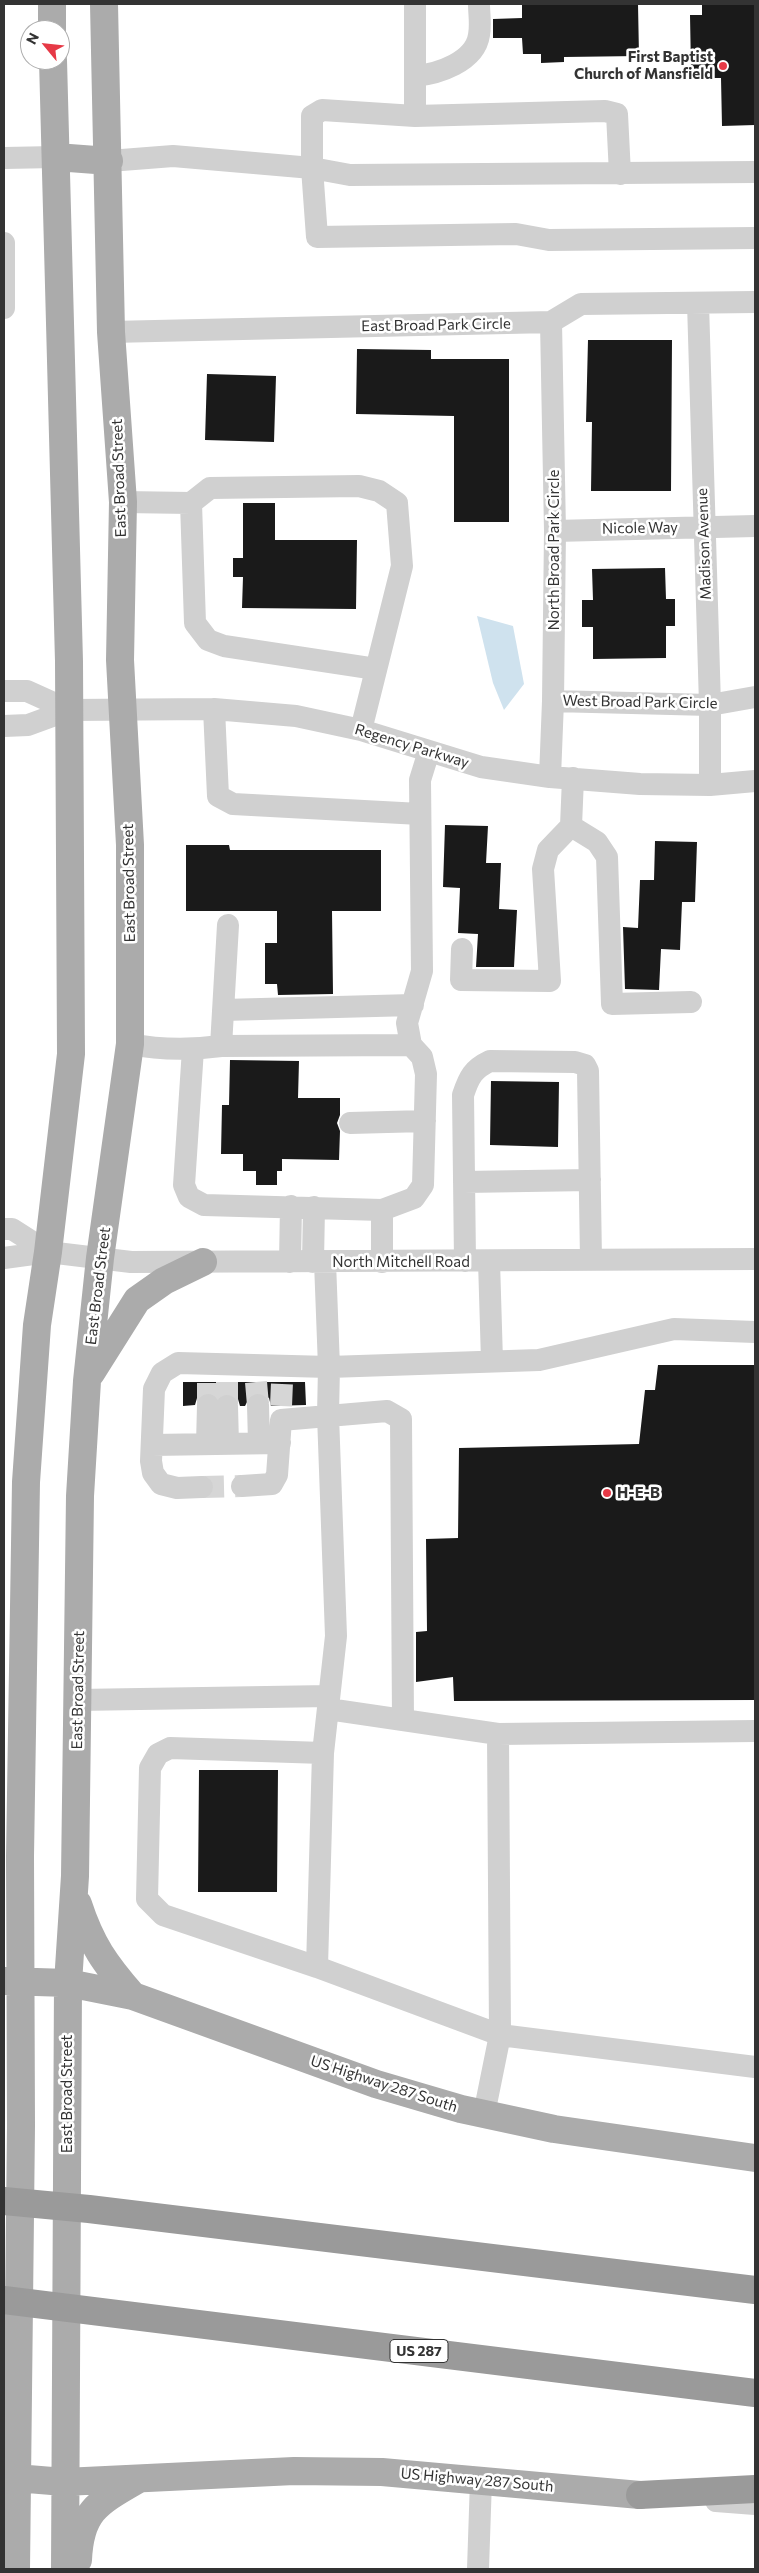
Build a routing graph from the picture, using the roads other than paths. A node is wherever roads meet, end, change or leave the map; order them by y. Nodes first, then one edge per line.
1 (52, 4) edge
2 (104, 4) edge
3 (415, 4) edge
4 (478, 4) edge
5 (52, 20) edge
6 (53, 70) edge
7 (415, 76) junction
8 (415, 116) junction
9 (56, 157) junction
10 (4, 158) edge
11 (109, 161) junction
12 (312, 168) junction
13 (755, 172) edge
14 (620, 174) junction
15 (755, 238) edge
16 (4, 242) edge
17 (755, 302) edge
18 (698, 303) junction
19 (4, 308) edge
20 (551, 322) junction
21 (111, 332) junction
22 (122, 502) junction
23 (191, 504) junction
24 (755, 526) edge
25 (704, 527) junction
26 (555, 530) junction
27 (376, 669) junction
28 (4, 692) edge
29 (755, 697) edge
30 (554, 701) junction
31 (710, 705) junction
32 (122, 708) junction
33 (214, 709) junction
34 (69, 710) junction
35 (4, 726) edge
36 (361, 730) junction
37 (429, 751) junction
38 (550, 777) junction
39 (573, 778) junction
40 (755, 781) edge
41 (710, 785) junction
42 (420, 814) junction
43 (571, 826) junction
44 (228, 925) dead end
45 (462, 948) dead end
46 (691, 1002) dead end
47 (412, 1004) junction
48 (223, 1010) junction
49 (130, 1044) junction
50 (411, 1044) junction
51 (221, 1046) junction
52 (193, 1049) junction
53 (426, 1121) junction
54 (350, 1123) dead end
55 (590, 1180) junction
56 (464, 1182) junction
57 (291, 1206) junction
58 (314, 1207) junction
59 (382, 1210) junction
60 (4, 1229) edge
61 (48, 1252) junction
62 (4, 1258) edge
63 (100, 1258) junction
64 (755, 1259) edge
65 (591, 1260) junction
66 (465, 1261) junction
67 (489, 1261) junction
68 (203, 1262) junction
69 (290, 1262) junction
70 (319, 1262) junction
71 (382, 1262) junction
72 (755, 1332) edge
73 (492, 1361) junction
74 (330, 1368) junction
75 (86, 1381) junction
76 (218, 1406) tunnel mouth
77 (258, 1406) tunnel mouth
78 (328, 1415) junction
79 (269, 1443) junction
80 (218, 1444) junction
81 (152, 1445) junction
82 (242, 1486) tunnel mouth
83 (202, 1488) tunnel mouth
84 (78, 1700) junction
85 (328, 1703) junction
86 (403, 1720) junction
87 (755, 1731) edge
88 (498, 1734) junction
89 (13, 1745) edge
90 (323, 1753) junction
91 (20, 1856) junction
92 (74, 1890) junction
93 (4, 1899) edge
94 (317, 1968) junction
95 (13, 1981) edge
96 (68, 1983) junction
97 (132, 1996) junction
98 (500, 2035) junction
99 (755, 2067) edge
100 (484, 2114) junction
101 (755, 2158) edge
102 (4, 2201) edge
103 (755, 2290) edge
104 (4, 2300) edge
105 (755, 2393) edge
106 (11, 2478) edge
107 (140, 2478) junction
108 (481, 2480) junction
109 (64, 2482) junction
110 (755, 2489) edge
111 (640, 2495) junction
112 (755, 2504) edge
113 (16, 2569) edge
114 (65, 2569) edge
115 (76, 2569) edge
116 (478, 2569) edge

1 - 5 main road
2 - 11 main road, East Broad Street
3 - 7 street
4 - 7 street
6 - 9 main road
7 - 8 street
8 - 12 street
8 - 14 street
9 - 10 street
9 - 11 main road
9 - 34 main road
11 - 12 street
11 - 21 main road, East Broad Street
12 - 14 street
12 - 15 street
13 - 14 street
16 - 19 street
17 - 18 street, East Broad Park Circle
18 - 20 street, East Broad Park Circle
18 - 25 street, Madison Avenue
20 - 21 street, East Broad Park Circle
20 - 26 street, North Broad Park Circle
21 - 22 main road, East Broad Street
22 - 23 street
22 - 32 main road, East Broad Street
23 - 27 street
23 - 27 street
24 - 25 street, Nicole Way
25 - 26 street, Nicole Way
25 - 31 street, Madison Avenue
26 - 30 street, North Broad Park Circle
27 - 36 street
28 - 34 street
29 - 31 street, West Broad Park Circle
30 - 31 street, West Broad Park Circle
30 - 38 street, North Broad Park Circle
31 - 41 street, Madison Avenue
32 - 33 street, Regency Parkway
32 - 34 street, Regency Parkway
32 - 49 main road, East Broad Street
33 - 36 street, Regency Parkway
33 - 42 street
34 - 35 street
34 - 61 main road
36 - 37 street, Regency Parkway
37 - 38 street, Regency Parkway
37 - 42 street
38 - 39 street, Regency Parkway
39 - 41 street, Regency Parkway
39 - 43 street
40 - 41 street, Regency Parkway
42 - 47 street
43 - 45 street
43 - 46 street
44 - 48 street
47 - 48 street
47 - 50 street
48 - 51 street
49 - 52 street
49 - 63 main road, East Broad Street
50 - 51 street
50 - 53 street
51 - 52 street
52 - 57 street
53 - 54 street
53 - 59 street
55 - 56 street
55 - 56 street
55 - 65 street
56 - 66 street
57 - 58 street
57 - 69 street
58 - 59 street
58 - 70 street
59 - 71 street
60 - 61 street
61 - 62 street
61 - 63 street, North Mitchell Road
61 - 89 main road
63 - 68 street, North Mitchell Road
63 - 75 main road, East Broad Street
64 - 65 street, North Mitchell Road
65 - 67 street, North Mitchell Road
66 - 67 street, North Mitchell Road
66 - 71 street, North Mitchell Road
67 - 73 street
68 - 69 street, North Mitchell Road
68 - 75 main road
69 - 70 street, North Mitchell Road
70 - 71 street, North Mitchell Road
70 - 74 street
72 - 73 street
73 - 74 street
74 - 78 street
74 - 81 street
75 - 84 main road, East Broad Street
76 - 80 street
77 - 79 street
78 - 79 street
78 - 85 street
78 - 86 street
79 - 80 street
79 - 82 street
80 - 81 street
81 - 83 street
84 - 85 street
84 - 92 main road, East Broad Street
85 - 86 street
85 - 90 street
86 - 88 street
87 - 88 street
88 - 98 street
89 - 91 main road
90 - 94 street
90 - 94 street
91 - 93 main road
91 - 95 main road
92 - 96 main road, East Broad Street
92 - 97 main road
94 - 98 street
95 - 96 main road, US Highway 287 South
95 - 106 main road
96 - 97 main road, US Highway 287 South
96 - 109 main road, East Broad Street
97 - 100 main road, US Highway 287 South
98 - 99 street
98 - 100 street
100 - 101 main road, US Highway 287 South
102 - 103 highway
104 - 105 highway, US 287
106 - 109 main road, US Highway 287 South
106 - 113 main road
107 - 108 main road, US Highway 287 South
107 - 109 main road, US Highway 287 South
107 - 115 main road
108 - 111 main road, US Highway 287 South
108 - 116 street
109 - 114 main road, East Broad Street
110 - 111 highway
111 - 112 street, US Highway 287 South

